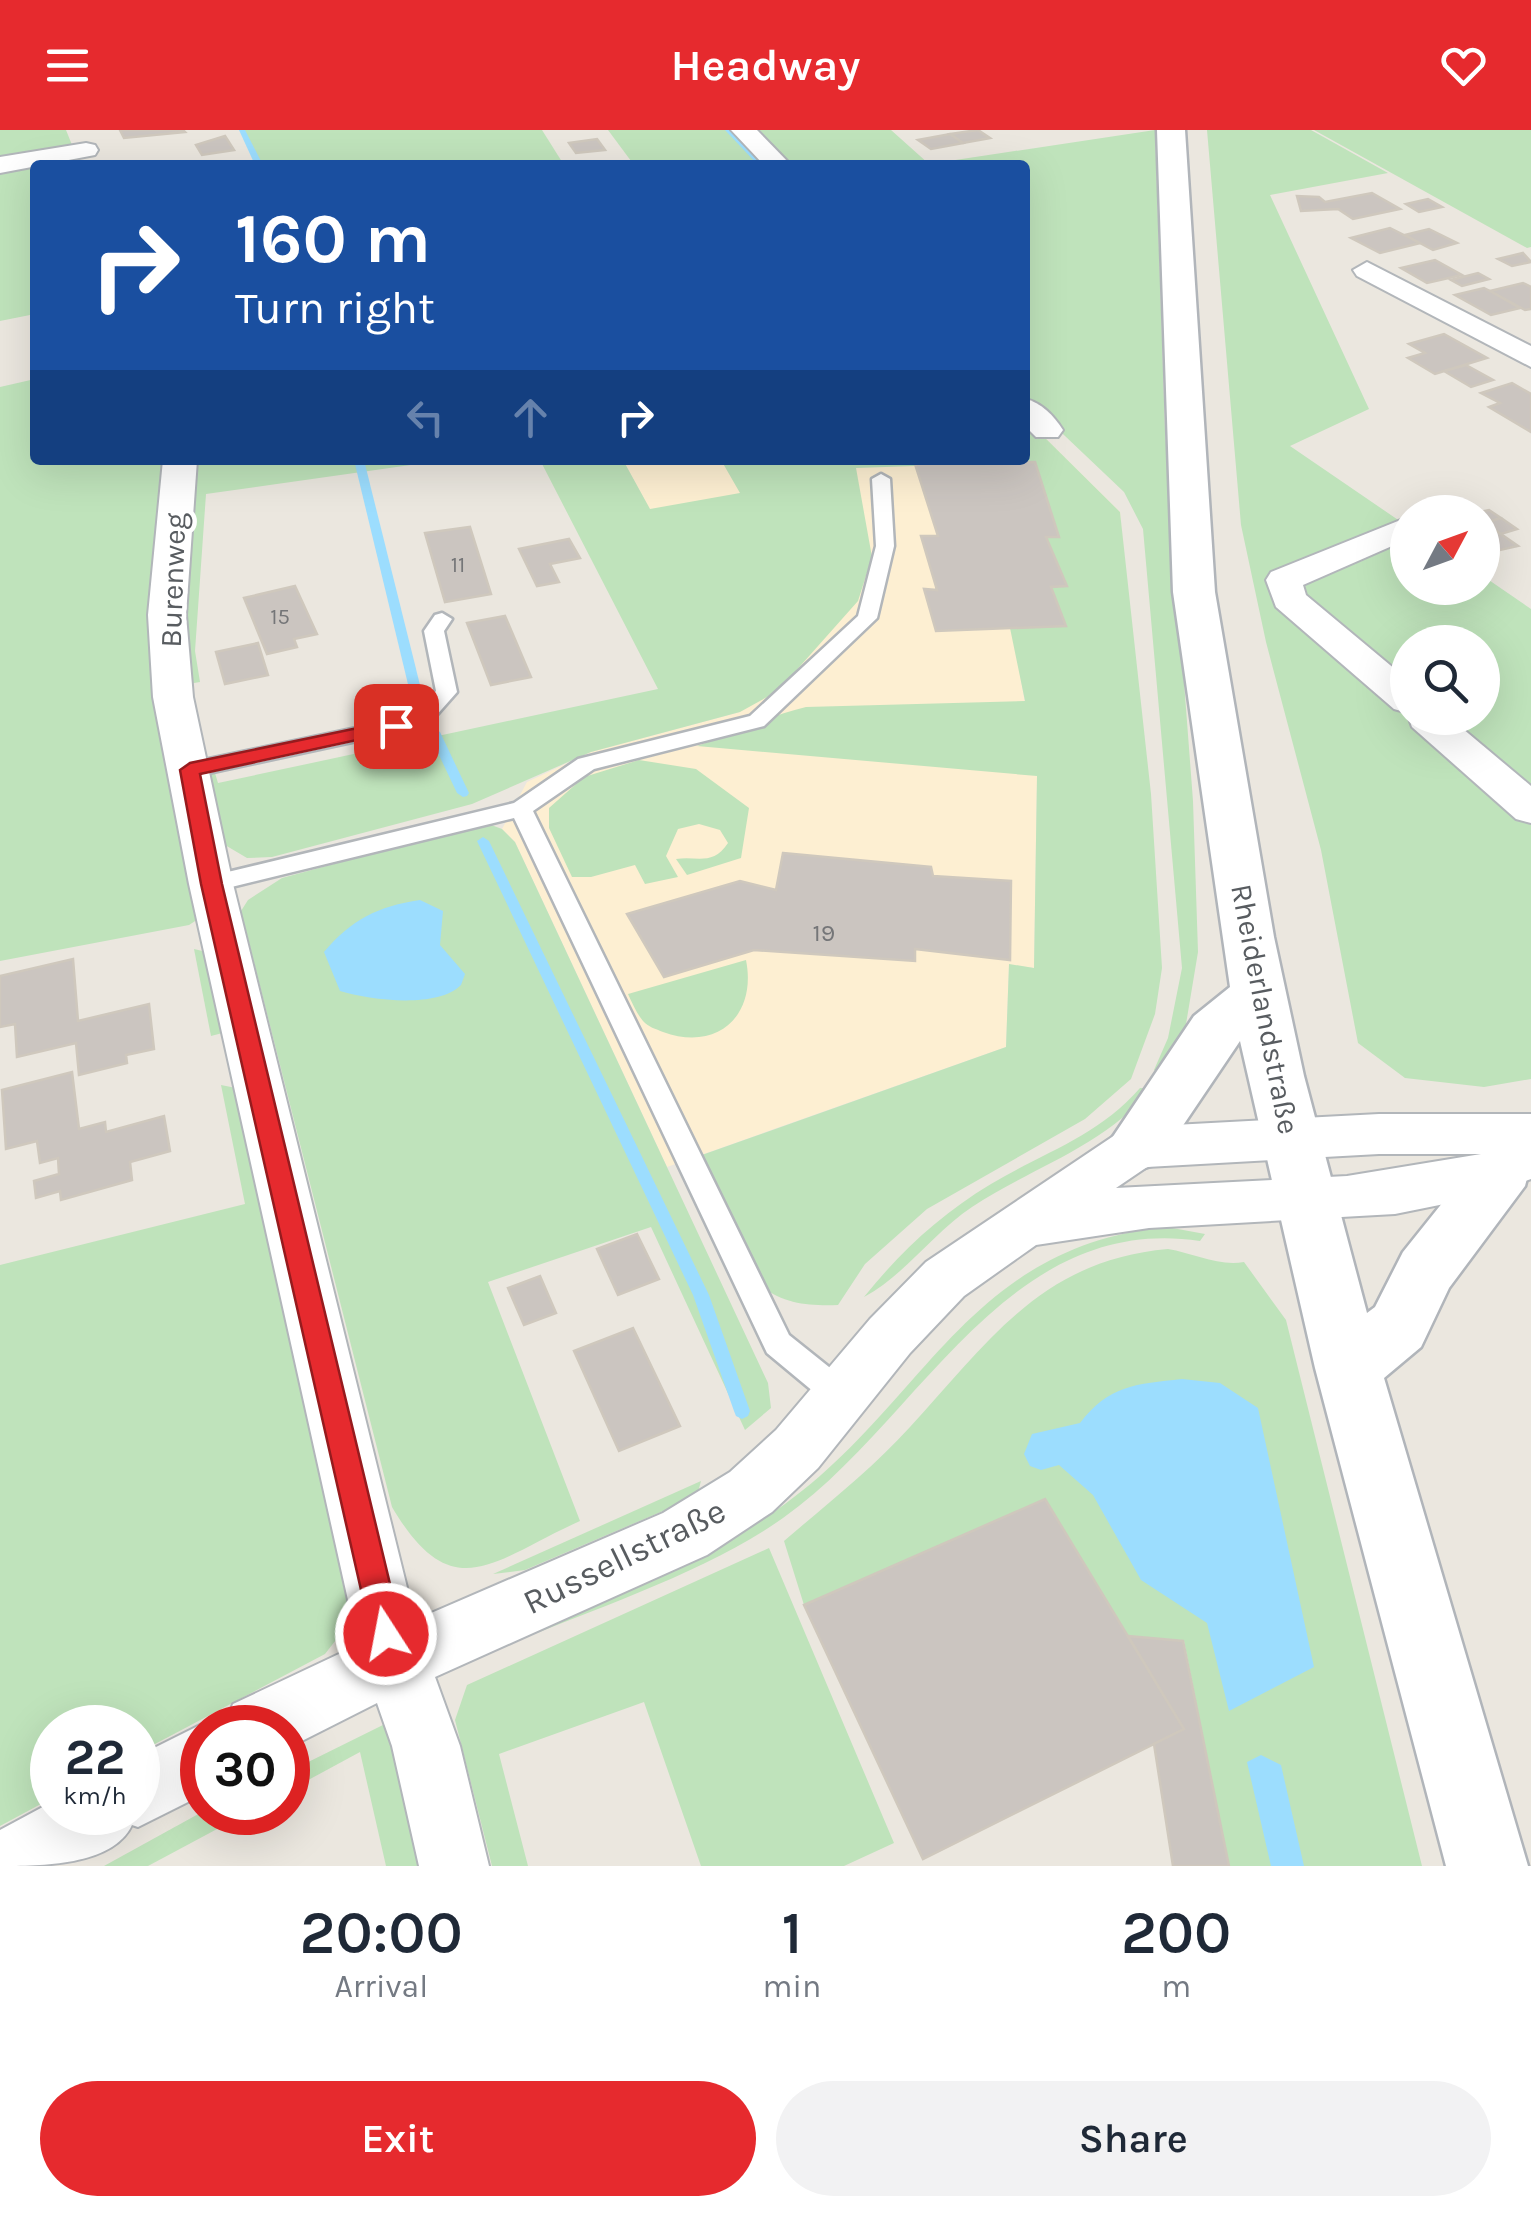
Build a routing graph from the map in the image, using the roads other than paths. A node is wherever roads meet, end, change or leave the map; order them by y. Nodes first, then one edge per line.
1 (743, 130) edge
2 (1172, 130) edge
3 (85, 148) edge
4 (773, 160) edge
5 (0, 165) edge
6 (1368, 270) dead end
7 (1531, 358) edge
8 (180, 465) edge
9 (882, 479) dead end
10 (1390, 534) edge
11 (442, 620) dead end
12 (1390, 686) edge
13 (1446, 735) edge
14 (190, 770) junction
15 (1531, 808) edge
16 (521, 809) junction
17 (212, 884) junction
18 (1260, 992) junction
19 (1136, 1147) junction
20 (1522, 1153) edge
21 (1298, 1170) junction
22 (1022, 1225) junction
23 (1348, 1368) junction
24 (843, 1397) junction
25 (396, 1662) junction
26 (299, 1705) edge
27 (62, 1835) edge
28 (6, 1866) edge
29 (454, 1866) edge
30 (1487, 1866) edge

1 - 4 street
2 - 18 main road, Rheiderlandstraße
3 - 5 street
6 - 7 street
8 - 14 street, Burenweg
9 - 16 lane
10 - 12 street
11 - 14 lane
13 - 15 street
14 - 17 street, Burenweg
16 - 17 lane
16 - 24 lane
17 - 25 street, Burenweg
18 - 19 main road
18 - 21 main road, Rheiderlandstraße
19 - 21 street, Russellstraße
19 - 22 street, Russellstraße
20 - 21 street, Russellstraße
20 - 23 main road
21 - 22 street, Russellstraße
21 - 23 main road, Rheiderlandstraße
22 - 24 street, Russellstraße
23 - 30 main road, Rheiderlandstraße
24 - 25 street, Russellstraße
25 - 26 street, Russellstraße
25 - 29 street, Burenweg
27 - 28 street

